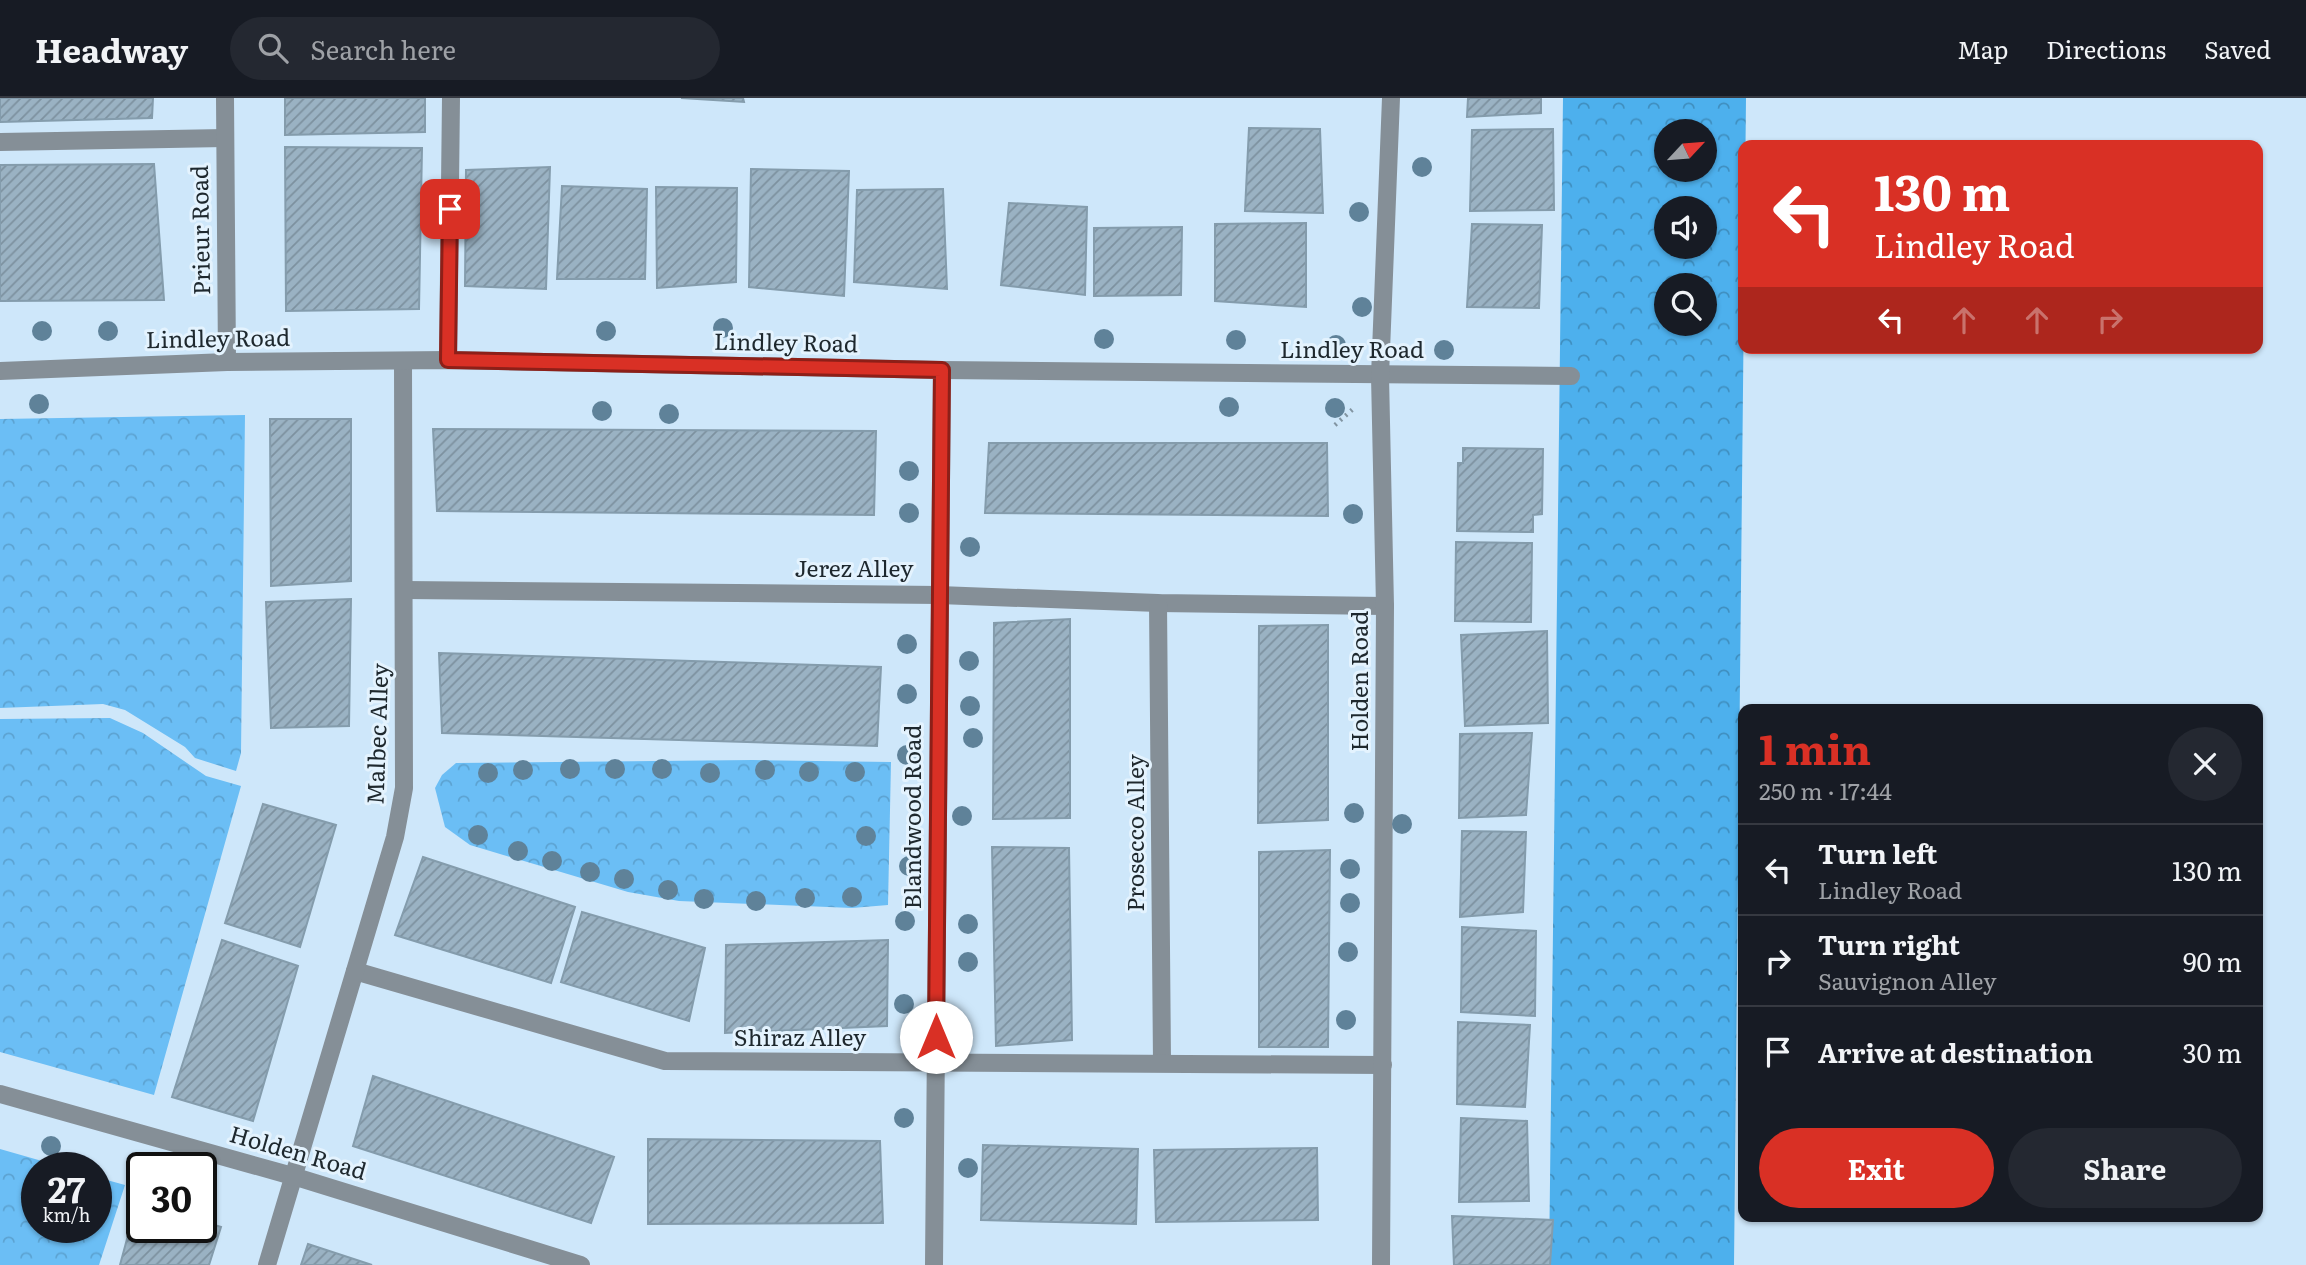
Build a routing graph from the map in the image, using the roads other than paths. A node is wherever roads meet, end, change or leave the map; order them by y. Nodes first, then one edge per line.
1 (225, 98) edge
2 (451, 98) edge
3 (1391, 98) edge
4 (225, 138) junction
5 (0, 142) edge
6 (448, 360) junction
7 (403, 361) junction
8 (227, 362) junction
9 (942, 370) junction
10 (0, 372) edge
11 (1380, 376) junction
12 (1571, 376) dead end
13 (405, 590) junction
14 (939, 594) junction
15 (1158, 603) junction
16 (1385, 606) junction
17 (355, 971) junction
18 (936, 1063) junction
19 (1162, 1063) junction
20 (1383, 1065) junction
21 (0, 1094) edge
22 (296, 1177) junction
23 (267, 1265) edge
24 (581, 1265) edge
25 (934, 1265) edge
26 (1381, 1265) edge

1 - 4 street, Prieur Road
2 - 6 street
3 - 11 street, Holden Road
4 - 5 street
4 - 8 street, Prieur Road
6 - 7 street, Lindley Road
6 - 9 street, Lindley Road
7 - 8 street, Lindley Road
7 - 13 street, Malbec Alley
8 - 10 street, Lindley Road
9 - 11 street, Lindley Road
9 - 14 street, Blandwood Road
11 - 12 street, Lindley Road
11 - 16 street, Holden Road
13 - 14 street, Jerez Alley
13 - 17 street, Malbec Alley
14 - 15 street, Jerez Alley
14 - 18 street, Blandwood Road
15 - 16 street, Jerez Alley
15 - 19 street, Prosecco Alley
16 - 20 street, Holden Road
17 - 18 street, Shiraz Alley
17 - 22 street, Malbec Alley
18 - 19 street, Shiraz Alley
18 - 25 street, Blandwood Road
19 - 20 street, Shiraz Alley
20 - 26 street, Holden Road
21 - 22 street, Holden Road
22 - 23 street, Malbec Alley
22 - 24 street, Holden Road

